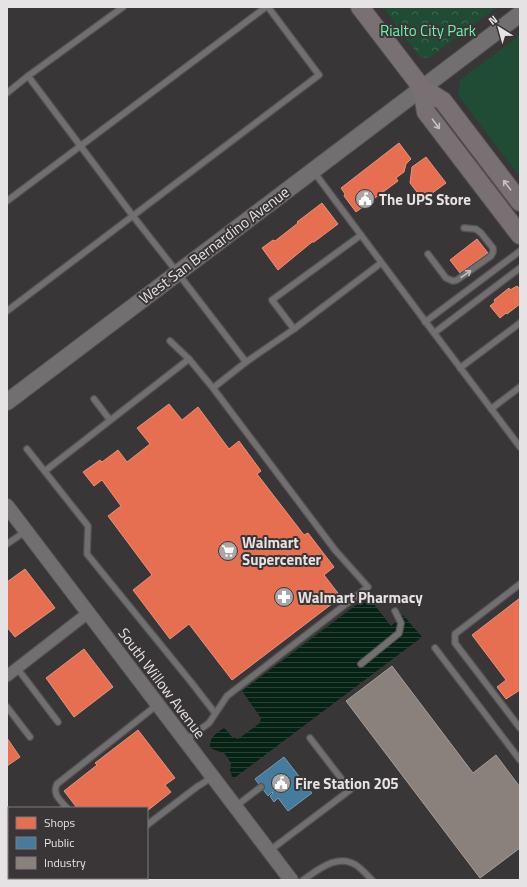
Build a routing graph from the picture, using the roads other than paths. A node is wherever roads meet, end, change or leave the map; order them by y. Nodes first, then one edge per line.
1 (123, 7) edge
2 (267, 7) edge
3 (360, 7) edge
4 (520, 14) edge
5 (28, 76) junction
6 (422, 88) junction
7 (7, 93) edge
8 (80, 146) junction
9 (313, 170) junction
10 (7, 201) edge
11 (520, 202) edge
12 (133, 216) junction
13 (464, 228) dead end
14 (361, 235) junction
15 (520, 235) edge
16 (520, 251) edge
17 (428, 254) dead end
18 (381, 262) junction
19 (520, 268) edge
20 (177, 272) junction
21 (7, 311) edge
22 (425, 322) junction
23 (520, 323) edge
24 (294, 329) junction
25 (434, 333) junction
26 (170, 341) dead end
27 (189, 359) junction
28 (246, 362) junction
29 (460, 368) junction
30 (520, 387) edge
31 (213, 388) junction
32 (94, 399) dead end
33 (7, 402) edge
34 (491, 409) junction
35 (110, 420) junction
36 (520, 447) edge
37 (27, 449) dead end
38 (45, 471) junction
39 (7, 506) edge
40 (26, 531) junction
41 (7, 544) edge
42 (520, 584) edge
43 (395, 611) dead end
44 (88, 613) junction
45 (434, 648) dead end
46 (361, 664) dead end
47 (17, 668) junction
48 (7, 676) edge
49 (158, 705) junction
50 (7, 707) edge
51 (215, 713) junction
52 (58, 722) dead end
53 (520, 728) edge
54 (30, 737) dead end
55 (310, 738) dead end
56 (185, 741) junction
57 (520, 760) edge
58 (212, 777) junction
59 (261, 787) dead end
60 (65, 807) edge
61 (235, 807) junction
62 (148, 824) edge
63 (269, 851) junction
64 (291, 880) edge
65 (303, 880) edge
66 (372, 880) edge

1 - 5 lane
2 - 8 lane
2 - 12 lane
3 - 6 main road
4 - 6 main road, West San Bernardino Avenue
5 - 7 lane
5 - 8 lane
6 - 9 main road, West San Bernardino Avenue
11 -> 6 main road
6 -> 15 main road
8 - 10 lane
8 - 12 lane
9 - 14 lane
9 - 20 main road, West San Bernardino Avenue
12 - 20 lane
12 - 21 lane
17 -> 13 lane
14 - 18 lane
14 - 24 lane
16 - 22 lane
18 - 22 lane
18 - 24 lane
19 - 25 lane
20 - 28 lane
20 - 33 main road, West San Bernardino Avenue
22 - 25 lane
23 - 29 lane
24 - 28 lane
25 - 29 lane
26 - 27 lane
27 - 31 lane
27 - 35 lane
28 - 31 lane
29 - 34 lane
30 - 34 lane
31 - 51 lane
32 - 35 lane
34 - 36 lane
35 - 38 lane
37 - 38 lane
38 - 51 lane
39 - 40 street, South Willow Avenue
40 - 41 lane
40 - 44 street, South Willow Avenue
42 - 53 lane
43 - 46 lane
44 - 47 street
44 - 49 street, South Willow Avenue
45 - 57 lane
47 - 48 street
47 - 52 lane
49 - 56 street, South Willow Avenue
49 - 60 lane
50 - 54 lane
51 - 56 lane
55 - 63 lane
56 - 58 street, South Willow Avenue
58 - 61 street, South Willow Avenue
58 - 62 lane
59 - 61 lane
61 - 63 street, South Willow Avenue
63 - 64 street, South Willow Avenue
65 - 66 lane

